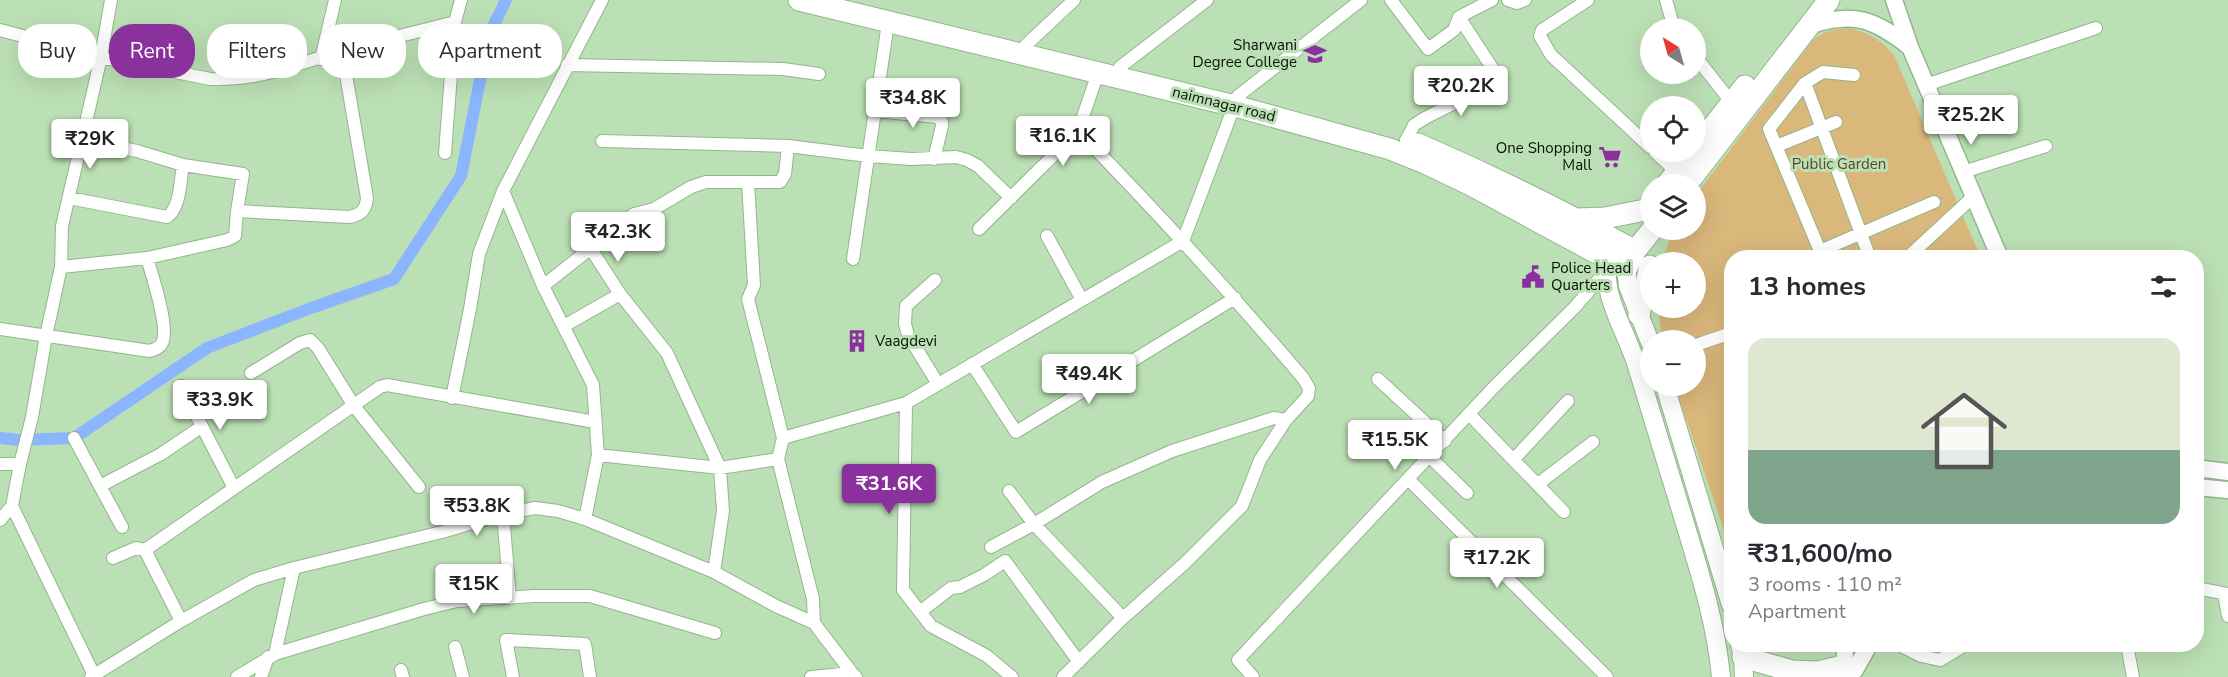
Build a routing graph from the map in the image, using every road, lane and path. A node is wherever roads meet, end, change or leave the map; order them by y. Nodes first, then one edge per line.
1 (111, 0) edge
2 (334, 0) edge
3 (461, 0) edge
4 (602, 0) edge
5 (799, 0) edge
6 (845, 0) edge
7 (1074, 0) edge
8 (1207, 0) edge
9 (1361, 0) edge
10 (1390, 0) edge
11 (1492, 0) edge
12 (1508, 0) edge
13 (1524, 0) edge
14 (1588, 0) edge
15 (1666, 0) edge
16 (1812, 0) edge
17 (1829, 0) edge
18 (1894, 0) edge
19 (1459, 17) junction
20 (1671, 18) edge
21 (455, 22) junction
22 (888, 22) junction
23 (329, 24) edge
24 (1811, 25) junction
25 (2096, 28) dead end
26 (0, 30) edge
27 (406, 35) edge
28 (1026, 45) junction
29 (1910, 47) junction
30 (101, 57) junction
31 (319, 60) edge
32 (567, 65) junction
33 (1120, 67) junction
34 (1706, 70) edge
35 (1098, 73) junction
36 (819, 74) dead end
37 (1854, 75) dead end
38 (347, 78) edge
39 (1805, 83) junction
40 (1926, 85) junction
41 (1236, 101) junction
42 (1732, 103) junction
43 (875, 111) junction
44 (1836, 123) dead end
45 (1822, 129) junction
46 (1078, 131) junction
47 (1706, 135) edge
48 (1640, 138) edge
49 (82, 140) junction
50 (1406, 140) junction
51 (602, 141) dead end
52 (788, 146) junction
53 (1777, 146) junction
54 (2046, 146) dead end
55 (445, 153) dead end
56 (868, 156) junction
57 (934, 159) junction
58 (1663, 162) edge
59 (183, 165) junction
60 (1963, 172) junction
61 (1672, 174) edge
62 (1682, 174) edge
63 (748, 182) junction
64 (502, 191) junction
65 (1974, 196) junction
66 (69, 198) junction
67 (1011, 198) junction
68 (1934, 202) dead end
69 (237, 211) junction
70 (1640, 216) edge
71 (1573, 219) junction
72 (979, 229) dead end
73 (1640, 234) edge
74 (1861, 234) junction
75 (1047, 236) dead end
76 (1649, 240) edge
77 (1183, 241) junction
78 (591, 249) junction
79 (1820, 250) edge
80 (1822, 250) edge
81 (1867, 250) edge
82 (1916, 250) edge
83 (1997, 250) edge
84 (147, 258) junction
85 (853, 259) dead end
86 (1628, 260) edge
87 (61, 267) junction
88 (935, 280) dead end
89 (543, 286) junction
90 (620, 294) junction
91 (1235, 298) junction
92 (1082, 300) junction
93 (1639, 315) joint
94 (564, 326) junction
95 (0, 329) edge
96 (1645, 330) edge
97 (1724, 335) edge
98 (46, 336) junction
99 (1706, 342) edge
100 (972, 364) junction
101 (251, 373) dead end
102 (1378, 379) dead end
103 (938, 384) junction
104 (181, 386) dead end
105 (1668, 396) edge
106 (452, 398) junction
107 (1568, 401) dead end
108 (906, 403) junction
109 (354, 406) junction
110 (1469, 414) junction
111 (1286, 420) junction
112 (596, 423) junction
113 (201, 427) junction
114 (74, 438) dead end
115 (783, 438) junction
116 (1445, 441) junction
117 (1593, 442) dead end
118 (598, 455) junction
119 (1430, 457) junction
120 (778, 459) junction
121 (1514, 459) junction
122 (21, 461) junction
123 (0, 464) edge
124 (720, 468) junction
125 (2204, 469) edge
126 (2228, 472) edge
127 (1408, 479) junction
128 (1538, 484) junction
129 (100, 486) junction
130 (420, 487) dead end
131 (234, 488) junction
132 (2204, 488) edge
133 (2228, 490) edge
134 (1009, 491) dead end
135 (1467, 493) dead end
136 (12, 506) junction
137 (1564, 512) dead end
138 (503, 514) junction
139 (585, 519) junction
140 (0, 520) edge
141 (1034, 524) junction
142 (122, 527) dead end
143 (991, 547) dead end
144 (145, 550) junction
145 (113, 558) dead end
146 (294, 568) junction
147 (714, 572) junction
148 (1724, 582) edge
149 (2204, 590) edge
150 (2226, 594) edge
151 (510, 598) junction
152 (920, 612) junction
153 (2228, 616) edge
154 (1123, 618) junction
155 (181, 621) junction
156 (814, 623) junction
157 (716, 633) dead end
158 (455, 647) dead end
159 (1846, 652) edge
160 (1865, 652) edge
161 (1913, 652) edge
162 (1953, 652) edge
163 (2128, 652) edge
164 (272, 656) junction
165 (1742, 660) edge
166 (1079, 662) junction
167 (1844, 673) edge
168 (854, 675) edge
169 (92, 676) edge
170 (237, 677) edge
171 (261, 677) edge
172 (463, 677) edge
173 (513, 677) edge
174 (590, 677) edge
175 (811, 677) edge
176 (1012, 677) edge
177 (1063, 677) edge
178 (1253, 677) edge
179 (1607, 677) edge
180 (1721, 677) edge
181 (2133, 677) edge

1 - 30 street
2 - 23 street
3 - 21 street
4 - 32 street
5 - 22 highway, naimnagar road
6 - 28 highway
7 - 28 street
8 - 33 street
9 - 41 street
10 - 19 street
11 - 19 street
12 - 13 street
14 - 48 street
15 - 20 street
16 - 42 highway
17 - 24 highway
18 - 29 street
19 - 50 street
21 - 27 street
21 - 55 street
22 - 35 highway, naimnagar road
22 - 43 street
24 - 29 street
24 - 62 highway
25 - 40 street
26 - 30 street
28 - 33 highway
29 - 40 street
30 - 31 street
30 - 49 street
32 - 36 street
32 - 64 street
33 - 41 highway
34 - 42 street
35 - 41 highway, naimnagar road
35 - 46 street
37 - 39 street
38 - 69 street
39 - 45 street
39 - 53 street
40 - 60 street
41 - 50 highway
41 - 77 street
41 - 86 highway, naimnagar road
42 - 47 highway
43 - 56 street
43 - 57 street
44 - 45 street
45 - 53 street
45 - 74 street
46 - 67 street
46 - 77 street
49 - 59 street
49 - 66 street
50 - 71 highway
51 - 52 street
52 - 56 street
52 - 63 street
53 - 79 street
54 - 60 street
56 - 57 street
56 - 85 street
57 - 67 street
58 - 61 street
59 - 66 street
59 - 69 street
60 - 65 street
63 - 78 street
63 - 115 street
64 - 89 street
64 - 106 street
65 - 82 street
65 - 83 street
66 - 87 street
67 - 72 street
68 - 74 street
69 - 84 street
70 - 71 highway
71 - 86 highway
73 - 86 highway
74 - 80 street
74 - 81 street
75 - 92 street
76 - 86 highway
77 - 91 street
77 - 92 street
78 - 89 street
78 - 90 street
84 - 87 street
84 - 98 street
86 - 93 highway
86 - 110 street
86 - 180 main road
87 - 98 street
88 - 103 street
89 - 94 street
90 - 94 street
90 - 124 street
91 - 100 street
91 - 111 street
92 - 100 street
93 - 96 main road
94 - 112 street
95 - 98 street
97 - 99 street
98 - 122 street
100 - 103 street
101 - 109 street
102 - 116 street
103 - 108 street
104 - 113 street
105 - 148 main road
106 - 109 street
106 - 112 street
107 - 121 street
108 - 115 street
108 - 152 street
109 - 130 street
109 - 131 street
110 - 116 street
110 - 121 street
111 - 141 street
111 - 154 street
112 - 118 street
113 - 129 street
113 - 131 street
114 - 129 street
115 - 120 street
116 - 119 street
117 - 128 street
118 - 124 street
118 - 139 street
119 - 127 street
119 - 135 street
120 - 124 street
120 - 156 street
121 - 128 street
122 - 123 street
122 - 136 street
124 - 147 street
125 - 126 street
127 - 178 street
127 - 179 street
128 - 137 street
129 - 142 street
131 - 144 street
132 - 133 street
134 - 141 street
136 - 140 street
136 - 169 street
138 - 139 street
138 - 146 street
138 - 151 street
139 - 147 street
141 - 143 street
141 - 154 street
144 - 145 street
144 - 155 street
146 - 155 street
146 - 164 street
147 - 156 street
149 - 150 street
150 - 153 street
151 - 157 street
151 - 164 street
152 - 166 street
152 - 176 street
154 - 166 street
155 - 169 street
156 - 168 street
158 - 172 street
159 - 167 street
160 - 167 street
161 - 162 street
163 - 181 street
164 - 170 street
164 - 171 street
165 - 167 highway
166 - 177 street
168 - 175 street
173 - 174 street

